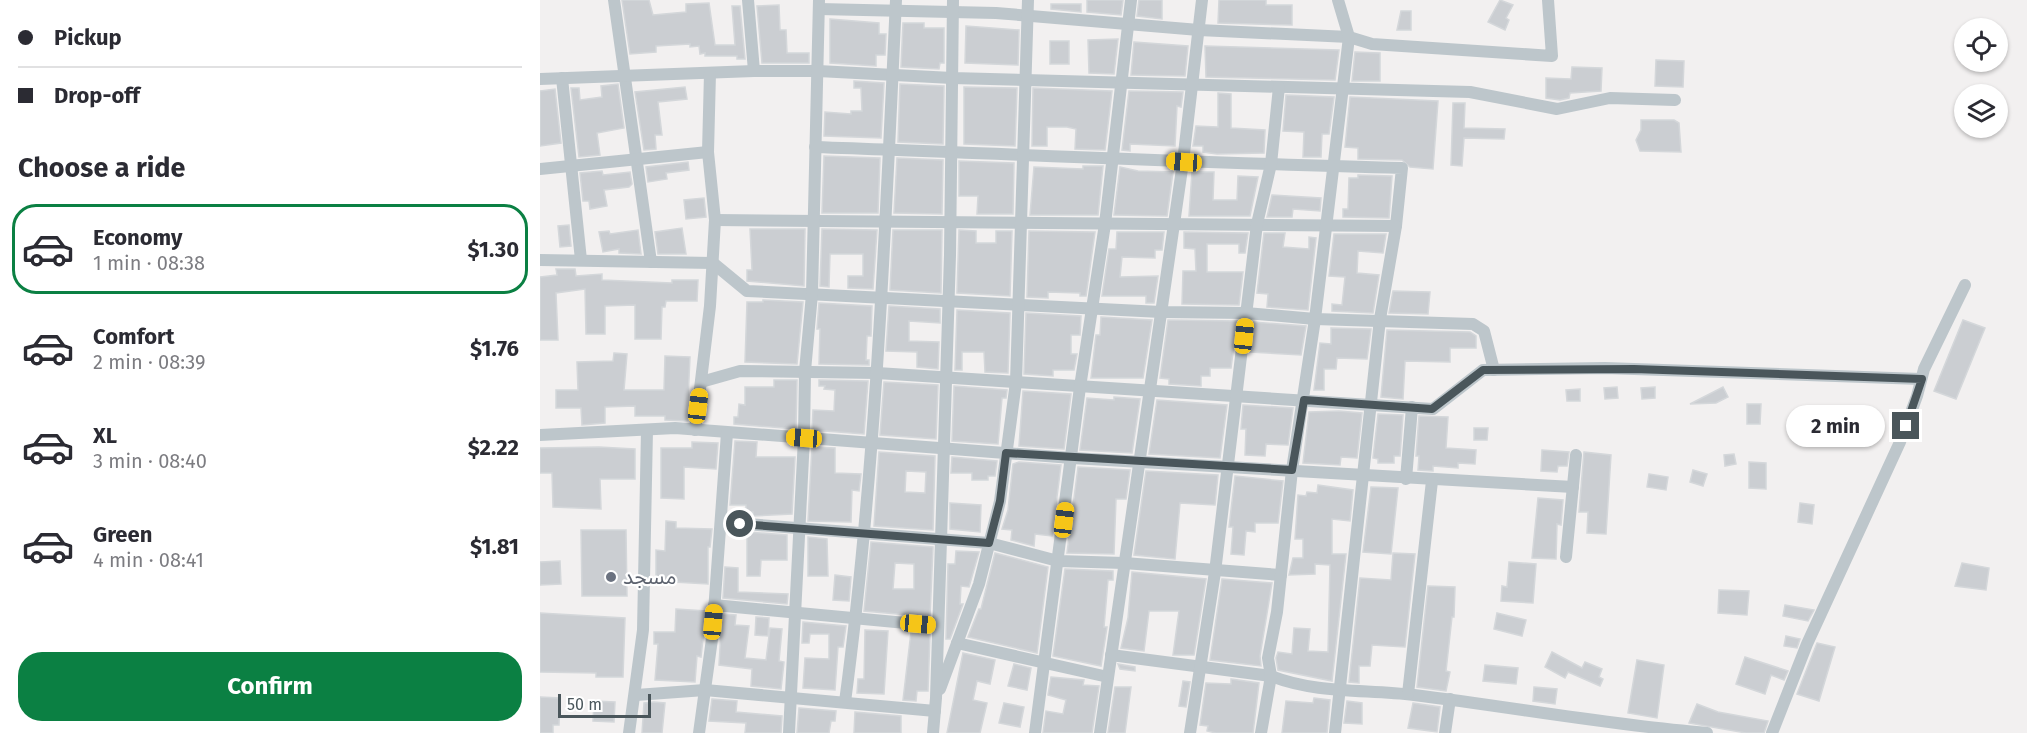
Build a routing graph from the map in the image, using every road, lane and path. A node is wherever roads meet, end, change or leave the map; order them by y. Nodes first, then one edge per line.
1 (614, 0) edge
2 (748, 0) edge
3 (1028, 0) edge
4 (1131, 0) edge
5 (1202, 0) edge
6 (1340, 0) edge
7 (1548, 0) edge
8 (819, 4) edge
9 (895, 5) edge
10 (953, 6) edge
11 (1028, 16) junction
12 (1128, 24) junction
13 (1198, 30) junction
14 (1349, 37) junction
15 (754, 71) junction
16 (818, 71) junction
17 (710, 73) junction
18 (891, 75) junction
19 (625, 76) junction
20 (562, 78) junction
21 (952, 78) junction
22 (1026, 78) junction
23 (540, 79) edge
24 (1120, 81) junction
25 (1191, 84) junction
26 (1279, 87) junction
27 (1343, 90) junction
28 (1675, 100) dead end
29 (816, 147) junction
30 (890, 150) junction
31 (708, 152) junction
32 (951, 152) junction
33 (1024, 154) junction
34 (1113, 157) junction
35 (636, 158) junction
36 (1184, 162) junction
37 (1271, 164) junction
38 (571, 165) junction
39 (1334, 166) junction
40 (540, 169) edge
41 (814, 219) junction
42 (716, 220) junction
43 (885, 220) junction
44 (950, 221) junction
45 (1022, 222) junction
46 (1105, 224) junction
47 (1175, 224) junction
48 (1257, 224) junction
49 (1326, 225) junction
50 (1396, 226) junction
51 (540, 260) edge
52 (581, 260) junction
53 (651, 262) junction
54 (713, 263) junction
55 (1965, 285) dead end
56 (812, 294) junction
57 (882, 297) junction
58 (948, 300) junction
59 (1019, 303) junction
60 (1093, 307) junction
61 (1161, 312) junction
62 (1246, 313) junction
63 (1314, 319) junction
64 (1380, 319) junction
65 (1494, 370) junction
66 (805, 371) junction
67 (877, 373) junction
68 (946, 378) junction
69 (1922, 379) junction
70 (701, 382) junction
71 (1016, 382) junction
72 (1080, 387) junction
73 (1148, 392) junction
74 (1237, 397) junction
75 (1304, 400) junction
76 (1371, 405) junction
77 (1412, 407) junction
78 (647, 430) junction
79 (696, 430) junction
80 (727, 433) junction
81 (540, 435) edge
82 (804, 438) junction
83 (872, 442) junction
84 (944, 447) junction
85 (1006, 453) junction
86 (1575, 455) dead end
87 (1072, 458) junction
88 (1138, 461) junction
89 (1227, 467) junction
90 (1292, 470) junction
91 (1363, 476) junction
92 (1406, 479) junction
93 (1432, 481) junction
94 (1573, 487) junction
95 (721, 522) junction
96 (799, 528) junction
97 (865, 533) junction
98 (941, 539) junction
99 (989, 543) junction
100 (1566, 557) dead end
101 (1058, 561) junction
102 (1124, 563) junction
103 (1215, 572) junction
104 (1281, 575) junction
105 (714, 605) junction
106 (794, 613) junction
107 (856, 618) junction
108 (938, 626) junction
109 (957, 643) junction
110 (1111, 655) junction
111 (1044, 663) junction
112 (1202, 667) junction
113 (1271, 676) junction
114 (1108, 677) junction
115 (705, 690) junction
116 (1340, 690) junction
117 (1408, 694) junction
118 (636, 695) junction
119 (790, 696) junction
120 (936, 698) junction
121 (1450, 699) junction
122 (845, 702) junction
123 (934, 711) junction
124 (629, 733) edge
125 (699, 733) edge
126 (789, 733) edge
127 (933, 733) edge
128 (1035, 733) edge
129 (1100, 733) edge
130 (1190, 733) edge
131 (1261, 733) edge
132 (1335, 733) edge
133 (1445, 733) edge
134 (1707, 733) edge
135 (1772, 733) edge

1 - 19 street
2 - 15 street
3 - 11 street
4 - 12 street
5 - 13 street
6 - 14 street
7 - 14 street
8 - 9 street
8 - 16 street
9 - 10 street
9 - 18 street
10 - 11 street
10 - 21 street
11 - 12 street
11 - 22 street
12 - 13 street
12 - 24 street
13 - 14 street
13 - 25 street
14 - 27 street
15 - 16 street
15 - 17 street
16 - 18 street
16 - 29 street
17 - 19 street
17 - 31 street
18 - 21 street
18 - 30 street
19 - 20 street
19 - 35 street
20 - 23 street
20 - 38 street
21 - 22 street
21 - 32 street
22 - 24 street
22 - 33 street
24 - 25 street
24 - 34 street
25 - 26 street
25 - 36 street
26 - 27 street
26 - 37 street
27 - 28 street
27 - 39 street
29 - 30 street
29 - 41 street
30 - 32 street
30 - 43 street
31 - 35 street
31 - 42 street
32 - 33 street
32 - 44 street
33 - 34 street
33 - 45 street
34 - 36 street
34 - 46 street
35 - 38 street
35 - 53 street
36 - 37 street
36 - 47 street
37 - 39 street
37 - 48 street
38 - 40 street
38 - 52 street
39 - 49 street
39 - 50 street
41 - 42 street
41 - 43 street
41 - 56 street
42 - 54 street
43 - 44 street
43 - 57 street
44 - 45 street
44 - 58 street
45 - 46 street
45 - 59 street
46 - 47 street
46 - 60 street
47 - 48 street
47 - 61 street
48 - 49 street
48 - 62 street
49 - 50 street
49 - 63 street
50 - 64 street
51 - 52 street
52 - 53 street
53 - 54 street
54 - 56 street
54 - 70 street
55 - 69 street
56 - 57 street
56 - 66 street
57 - 58 street
57 - 67 street
58 - 59 street
58 - 68 street
59 - 60 street
59 - 71 street
60 - 61 street
60 - 72 street
61 - 62 street
61 - 73 street
62 - 63 street
62 - 74 street
63 - 64 street
63 - 75 street
64 - 65 street
64 - 76 street
65 - 69 street
65 - 77 street
66 - 67 street
66 - 70 street
66 - 82 street
67 - 68 street
67 - 83 street
68 - 71 street
68 - 84 street
69 - 135 street
70 - 79 street
71 - 72 street
71 - 85 street
72 - 73 street
72 - 87 street
73 - 74 street
73 - 88 street
74 - 75 street
74 - 89 street
75 - 76 street
75 - 90 street
76 - 77 street
76 - 91 street
77 - 92 street
78 - 79 street
78 - 81 street
78 - 118 street
79 - 80 street
80 - 82 street
80 - 95 street
82 - 83 street
82 - 96 street
83 - 84 street
83 - 97 street
84 - 85 street
84 - 98 street
85 - 87 street
85 - 99 street
86 - 94 street
87 - 88 street
87 - 101 street
88 - 89 street
88 - 102 street
89 - 90 street
89 - 103 street
90 - 91 street
90 - 104 street
91 - 92 street
91 - 116 street
92 - 93 street
93 - 94 street
93 - 117 street
94 - 100 street
95 - 96 street
95 - 105 street
96 - 97 street
96 - 106 street
97 - 98 street
97 - 107 street
98 - 99 street
98 - 108 street
99 - 101 street
99 - 109 street
101 - 102 street
101 - 111 street
102 - 103 street
102 - 110 street
103 - 104 street
103 - 112 street
104 - 113 street
105 - 106 street
105 - 115 street
106 - 107 street
106 - 119 street
107 - 108 street
107 - 122 street
108 - 120 street
109 - 111 street
109 - 120 street
110 - 112 street
110 - 114 street
111 - 114 street
111 - 128 street
112 - 113 street
112 - 130 street
113 - 116 street
113 - 131 street
114 - 129 street
115 - 118 street
115 - 119 street
115 - 125 street
116 - 117 street
116 - 132 street
117 - 121 street
118 - 124 street
119 - 122 street
119 - 126 street
120 - 123 street
121 - 133 street
121 - 134 street
122 - 123 street
123 - 127 street

